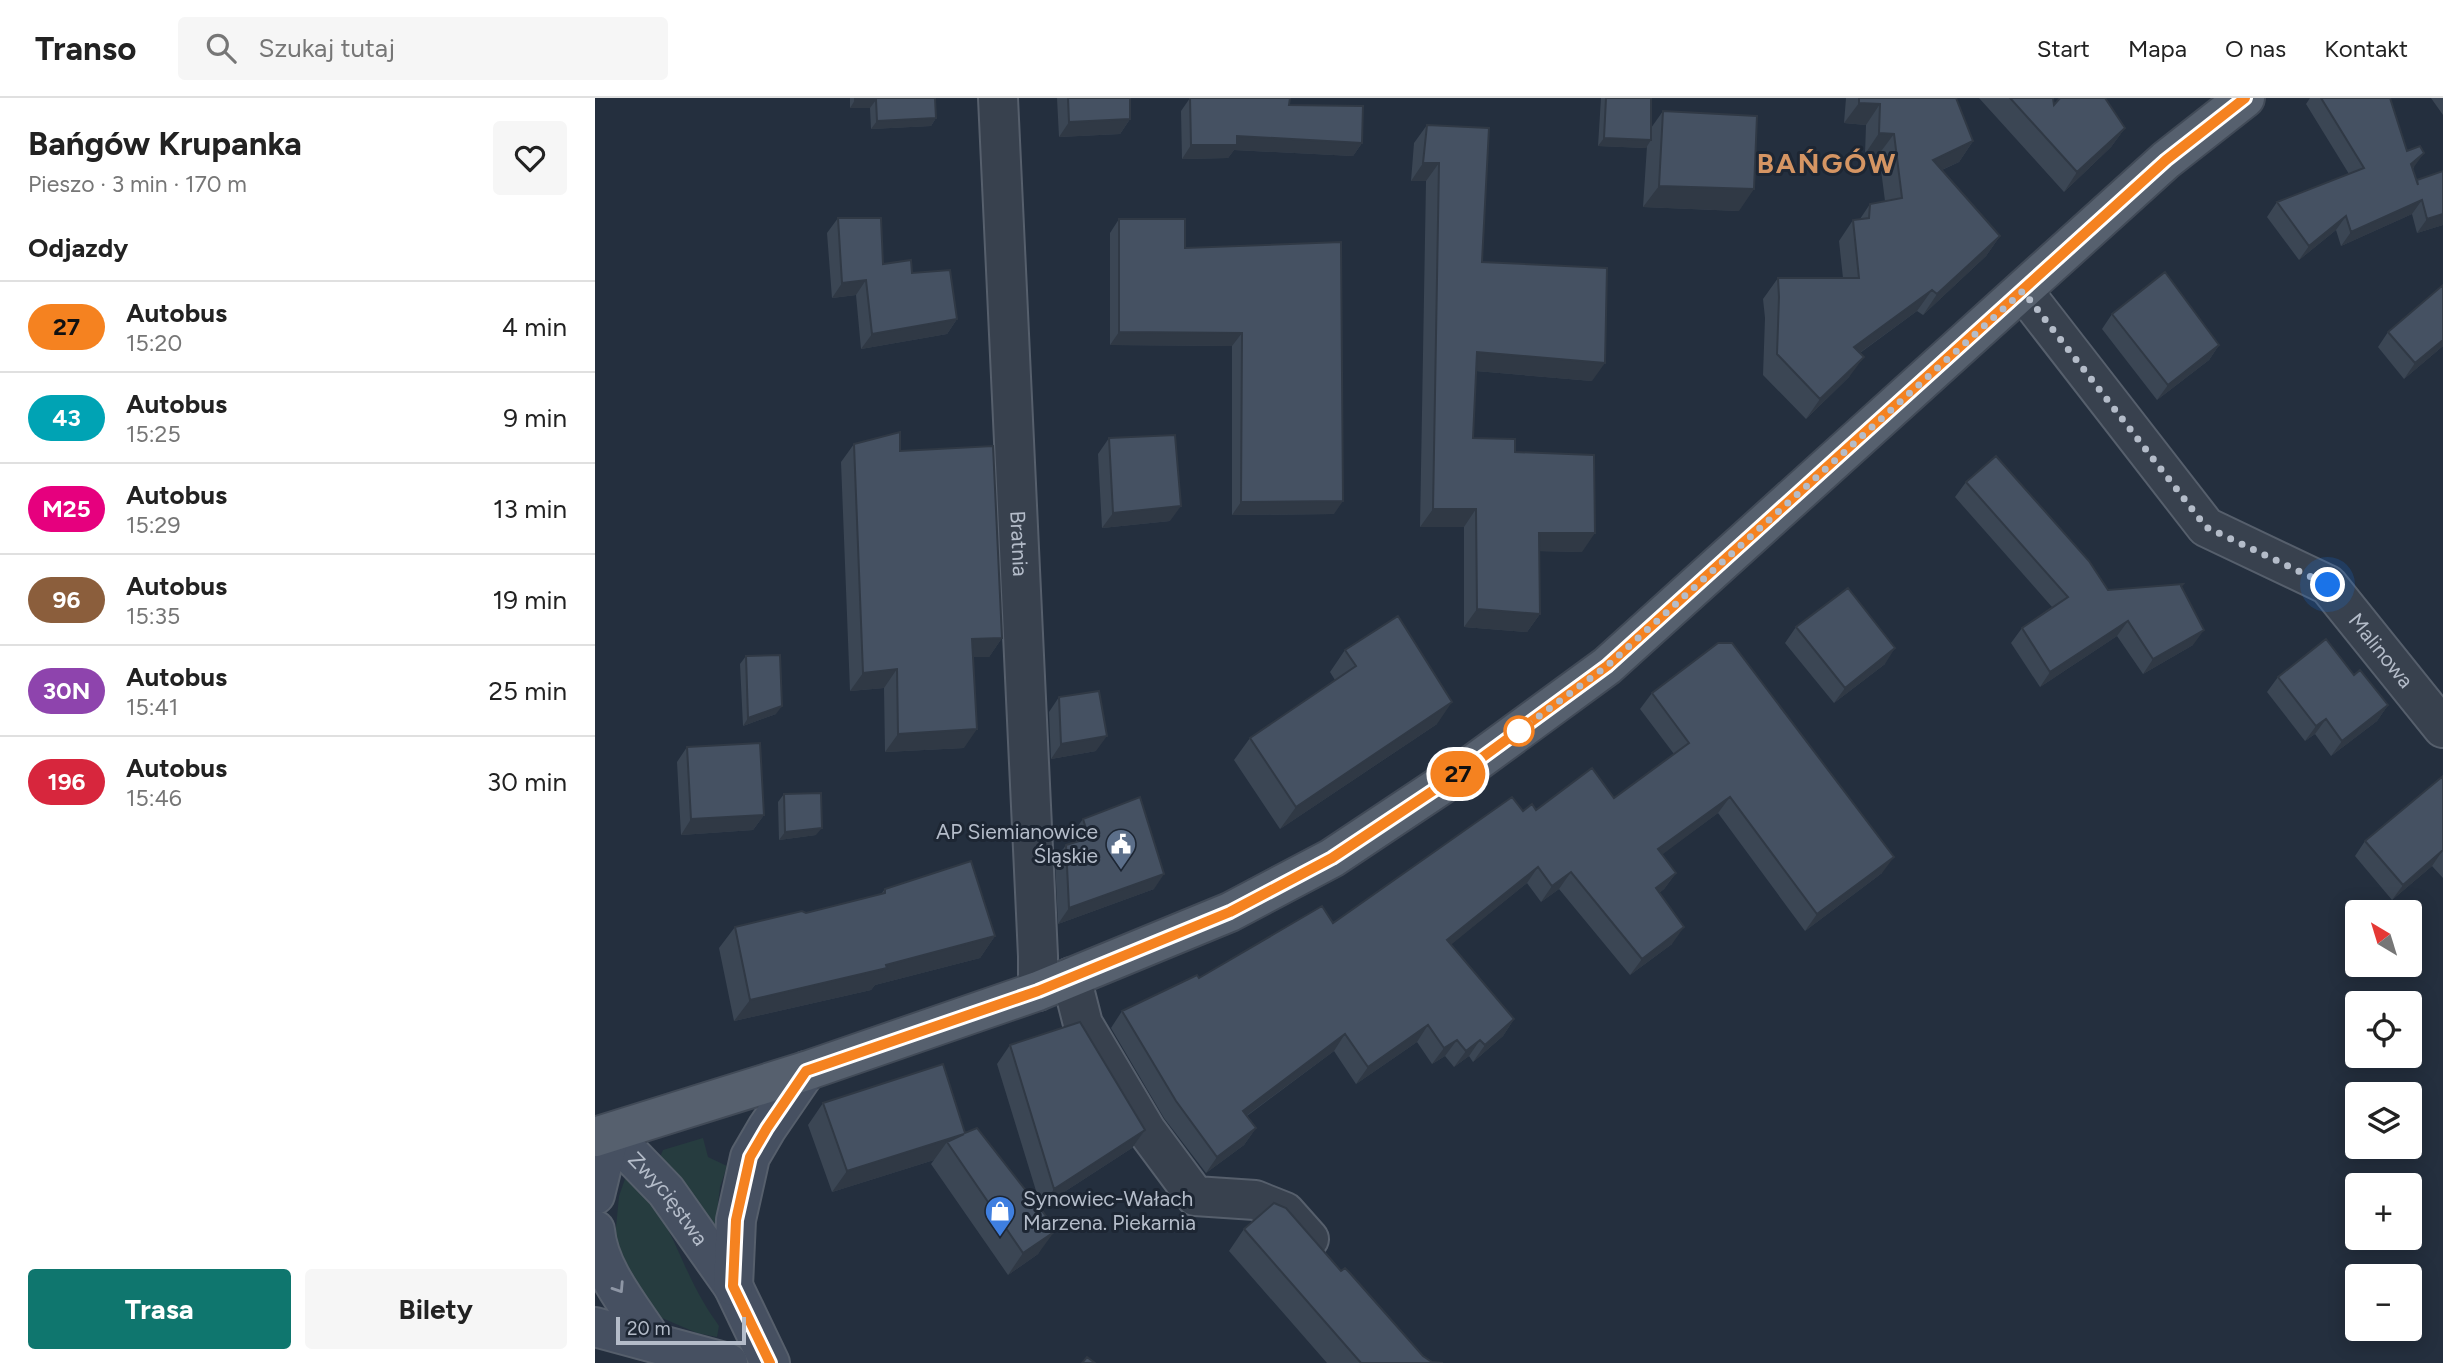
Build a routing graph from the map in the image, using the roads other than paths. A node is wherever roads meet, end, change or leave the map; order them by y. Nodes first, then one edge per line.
1 (998, 98) edge
2 (2245, 98) edge
3 (2023, 291) junction
4 (2443, 728) edge
5 (1054, 984) junction
6 (806, 1071) junction
7 (602, 1135) edge
8 (595, 1195) edge
9 (595, 1230) edge
10 (1331, 1262) edge
11 (733, 1286) junction
12 (595, 1327) edge
13 (653, 1342) junction
14 (728, 1363) edge
15 (770, 1363) edge

1 - 5 street, Bratnia
2 - 3 main road
3 - 4 street, Malinowa
3 - 5 main road
5 - 6 main road
5 - 10 street, Bratnia
6 - 7 main road
6 - 11 main road, Zwycięstwa
7 - 8 main road, Zwycięstwa
7 - 11 main road, Zwycięstwa
9 -> 13 main road
11 - 15 main road, Zwycięstwa
12 - 13 main road
13 - 14 main road

